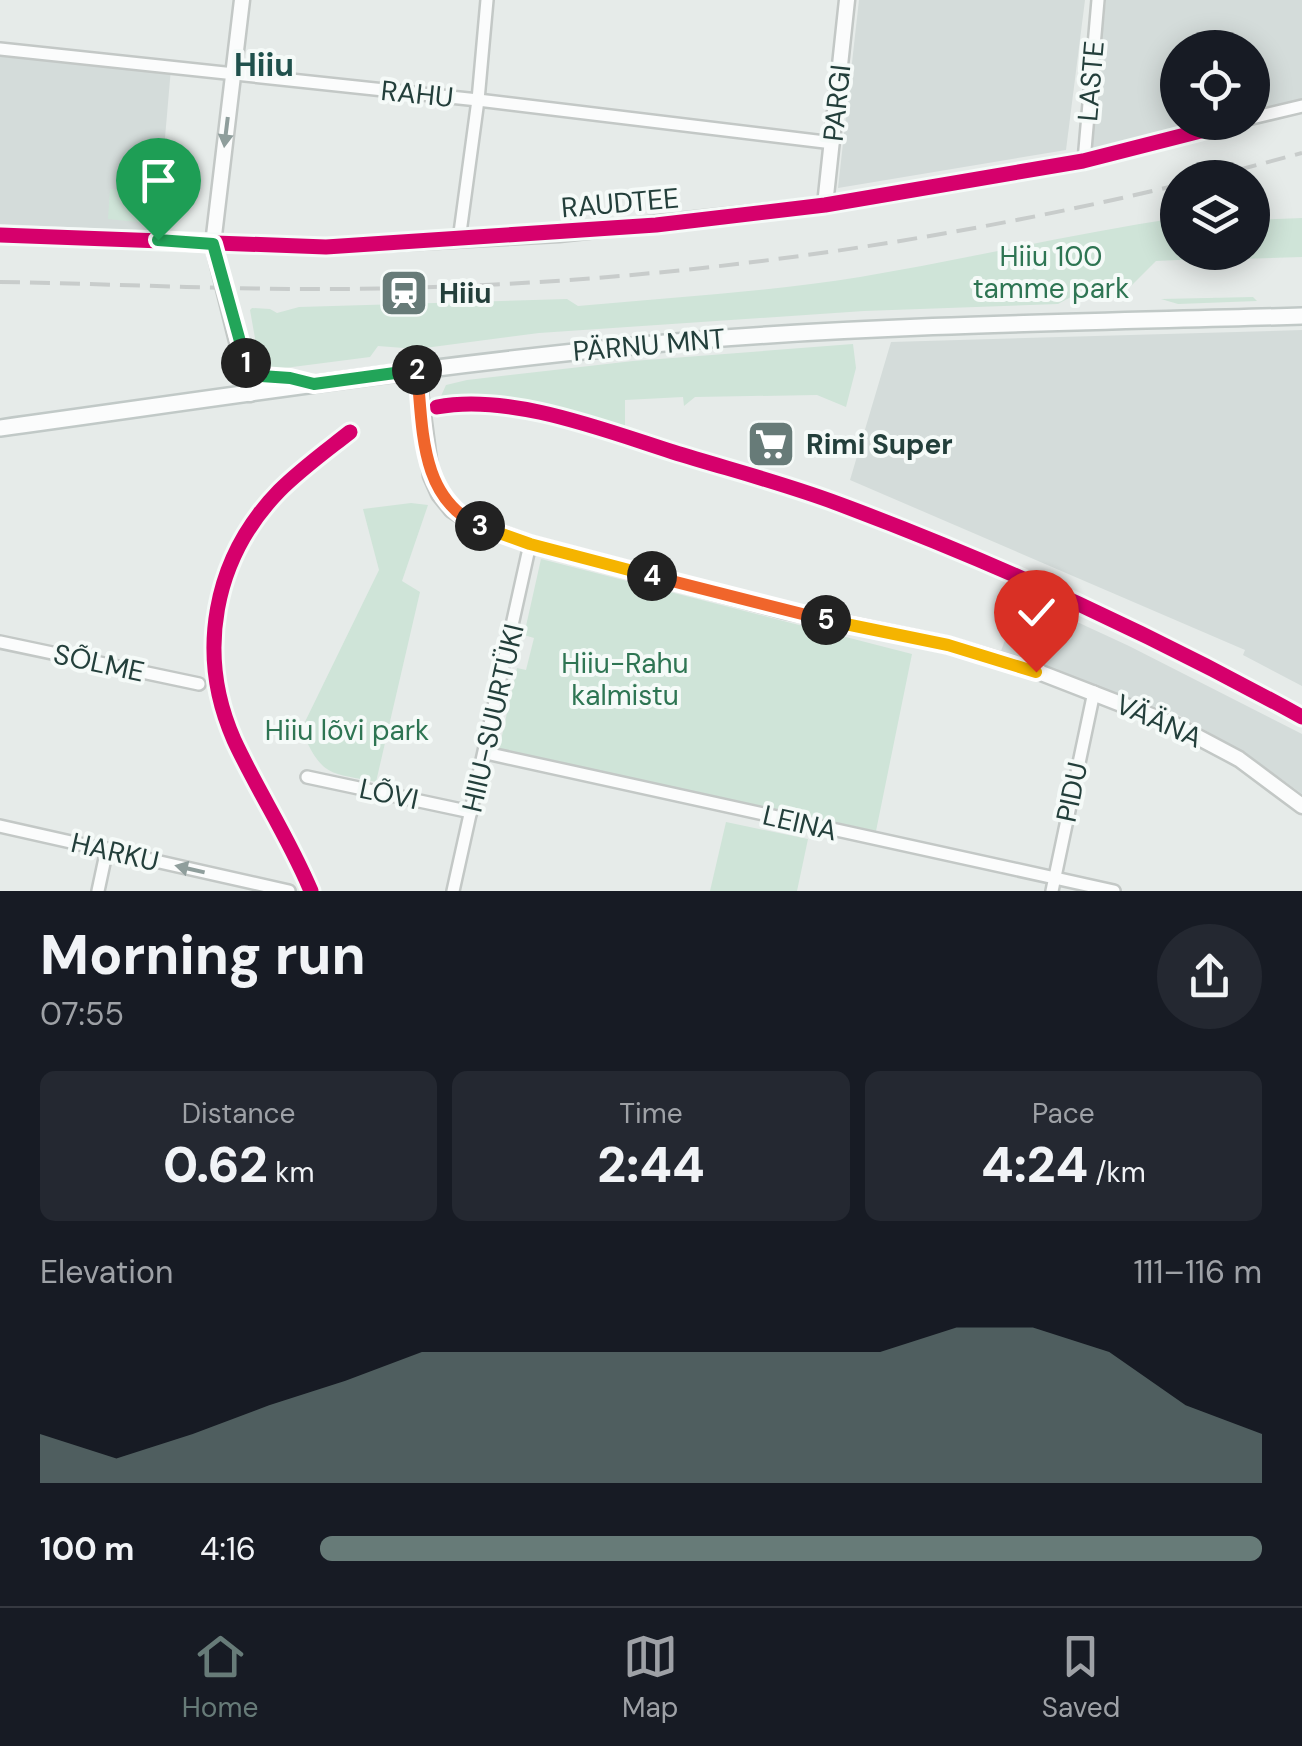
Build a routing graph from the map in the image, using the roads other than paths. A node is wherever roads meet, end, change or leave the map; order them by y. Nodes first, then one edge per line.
1 (242, 0) edge
2 (487, 0) edge
3 (847, 0) edge
4 (1098, 0) edge
5 (0, 49) edge
6 (233, 75) junction
7 (478, 100) junction
8 (1302, 106) edge
9 (1270, 114) edge
10 (1166, 140) edge
11 (833, 143) junction
12 (1084, 161) junction
13 (825, 205) junction
14 (0, 235) edge
15 (459, 240) junction
16 (213, 244) junction
17 (1302, 316) edge
18 (242, 360) junction
19 (417, 369) junction
20 (314, 384) junction
21 (250, 394) junction
22 (0, 428) edge
23 (530, 544) junction
24 (0, 642) edge
25 (199, 684) dead end
26 (1094, 692) junction
27 (486, 753) junction
28 (307, 777) dead end
29 (1302, 806) edge
30 (471, 812) junction
31 (0, 826) edge
32 (107, 849) junction
33 (1053, 885) edge
34 (98, 891) edge
35 (289, 891) edge
36 (453, 891) edge
37 (1114, 891) edge

1 - 6 street
2 - 7 street
3 - 11 street, PARGI
4 - 12 street, LASTE
5 - 6 street, RAHU
6 - 7 street, RAHU
6 -> 16 street
7 - 11 street, RAHU
7 - 15 street
8 - 9 street
10 - 12 street, RAUDTEE
11 - 13 street, PARGI
12 - 13 street, RAUDTEE
13 - 15 street, RAUDTEE
14 - 16 street, RAUDTEE
15 - 16 street, RAUDTEE
16 - 18 street
17 - 19 main road, PÄRNU MNT
18 - 20 street
18 - 21 street
19 - 20 main road, PÄRNU MNT
19 - 23 street, VÄÄNA
20 - 21 main road, PÄRNU MNT
21 - 22 main road, PÄRNU MNT
23 - 26 street, VÄÄNA
23 - 27 street, HIIU-SUURTÜKI
24 - 25 street, SÕLME
26 - 29 street, VÄÄNA
26 - 33 street, PIDU
27 - 30 street, HIIU-SUURTÜKI
27 - 33 street, LEINA
28 - 30 street, LÕVI
30 - 36 street, HIIU-SUURTÜKI
31 - 32 street, HARKU
32 - 34 street
35 -> 32 street, HARKU
33 - 37 street, LEINA

